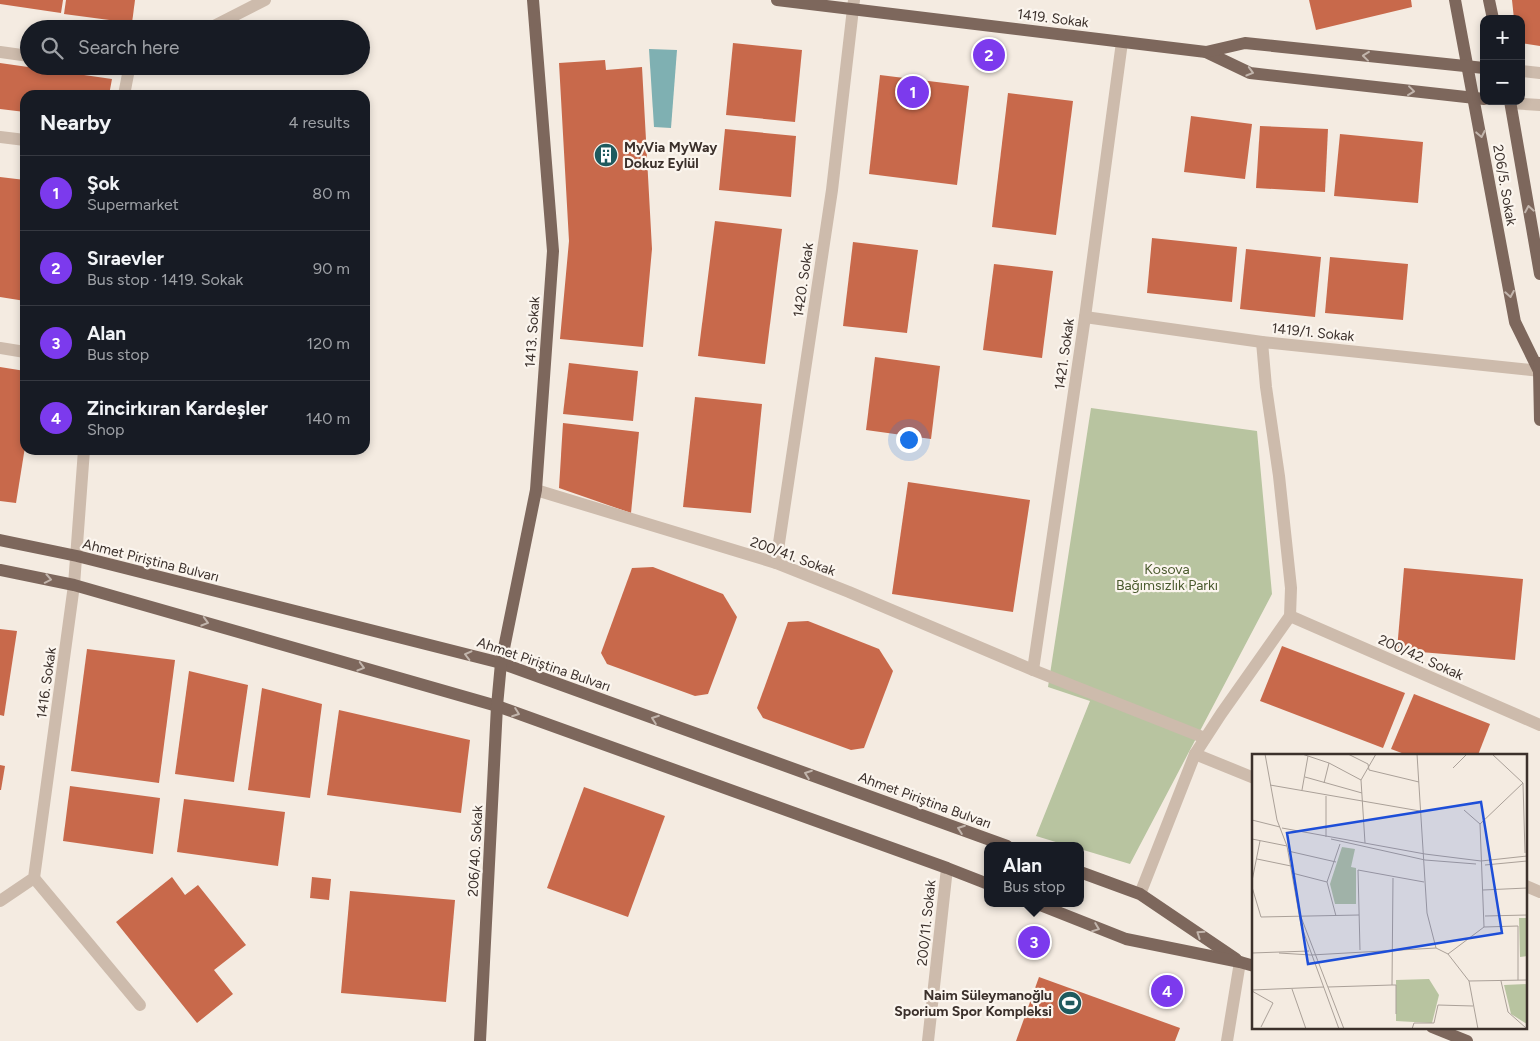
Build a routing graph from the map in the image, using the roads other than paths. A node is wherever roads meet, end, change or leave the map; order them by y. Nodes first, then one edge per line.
1 (265, 0) edge
2 (533, 0) edge
3 (777, 0) edge
4 (1455, 0) edge
5 (1489, 0) edge
6 (853, 4) edge
7 (1492, 15) edge
8 (226, 20) edge
9 (1122, 42) junction
10 (0, 52) edge
11 (1206, 52) junction
12 (20, 55) edge
13 (1468, 66) junction
14 (1480, 68) edge
15 (1525, 71) edge
16 (1540, 73) edge
17 (130, 75) edge
18 (125, 90) edge
19 (1479, 99) edge
20 (1525, 104) edge
21 (1508, 105) edge
22 (1540, 105) edge
23 (0, 137) edge
24 (20, 139) edge
25 (1540, 274) edge
26 (1085, 317) junction
27 (1262, 342) junction
28 (0, 348) edge
29 (20, 351) edge
30 (1540, 368) edge
31 (1540, 420) edge
32 (84, 455) edge
33 (536, 490) junction
34 (0, 540) edge
35 (77, 556) junction
36 (776, 563) junction
37 (0, 570) edge
38 (74, 585) junction
39 (1290, 616) junction
40 (501, 663) junction
41 (1033, 670) junction
42 (497, 706) junction
43 (1540, 725) edge
44 (1205, 738) junction
45 (1195, 754) junction
46 (1252, 777) edge
47 (996, 842) edge
48 (946, 868) junction
49 (1084, 873) edge
50 (34, 878) junction
51 (984, 882) edge
52 (1528, 887) edge
53 (1540, 892) edge
54 (1140, 894) junction
55 (0, 901) edge
56 (1045, 907) edge
57 (1240, 962) junction
58 (1252, 965) edge
59 (140, 1005) dead end
60 (1434, 1028) edge
61 (480, 1041) edge
62 (928, 1041) edge
63 (1227, 1041) edge
64 (1467, 1041) edge

1 - 8 street
2 - 33 main road, 1413. Sokak
3 - 6 main road, 1419. Sokak
4 - 13 main road, 206/5. Sokak
5 - 7 main road
6 - 9 main road, 1419. Sokak
6 - 36 street, 1420. Sokak
9 - 11 main road, 1419. Sokak
9 - 26 street, 1421. Sokak
10 - 12 street
13 -> 11 main road, 1419. Sokak
11 -> 19 main road, 1419. Sokak
13 - 14 main road, 1419. Sokak
13 - 19 main road, 206/5. Sokak
15 - 16 street
17 - 18 street
19 -> 30 main road, 206/5. Sokak
20 - 22 street
25 -> 21 main road, 206/5. Sokak
23 - 24 street
26 - 27 street, 1419/1. Sokak
26 - 41 street, 1421. Sokak
27 - 30 street, 1419/1. Sokak
27 - 39 street
28 - 29 street
30 - 31 main road, 206/5. Sokak
32 - 35 street, 1416. Sokak
33 - 36 street, 200/41. Sokak
33 - 40 main road, 1413. Sokak
34 - 35 main road, Ahmet Piriştina Bulvarı
35 - 38 street, 1416. Sokak
40 -> 35 main road, Ahmet Piriştina Bulvarı
36 - 41 street, 200/41. Sokak
37 -> 38 main road
38 -> 42 main road
38 - 50 street, 1416. Sokak
39 - 43 street, 200/42. Sokak
39 - 44 street
40 - 42 main road, 206/40. Sokak
47 -> 40 main road, Ahmet Piriştina Bulvarı
41 - 44 street, 200/41. Sokak
42 -> 48 main road
42 - 61 main road, 206/40. Sokak
44 - 45 street
45 - 46 street
45 - 54 street
48 - 51 main road
48 - 62 street, 200/11. Sokak
49 - 54 main road
50 - 55 street
50 - 59 street
52 - 53 street
57 -> 54 main road
56 -> 57 main road
57 - 58 main road
57 - 63 street
60 - 64 main road

